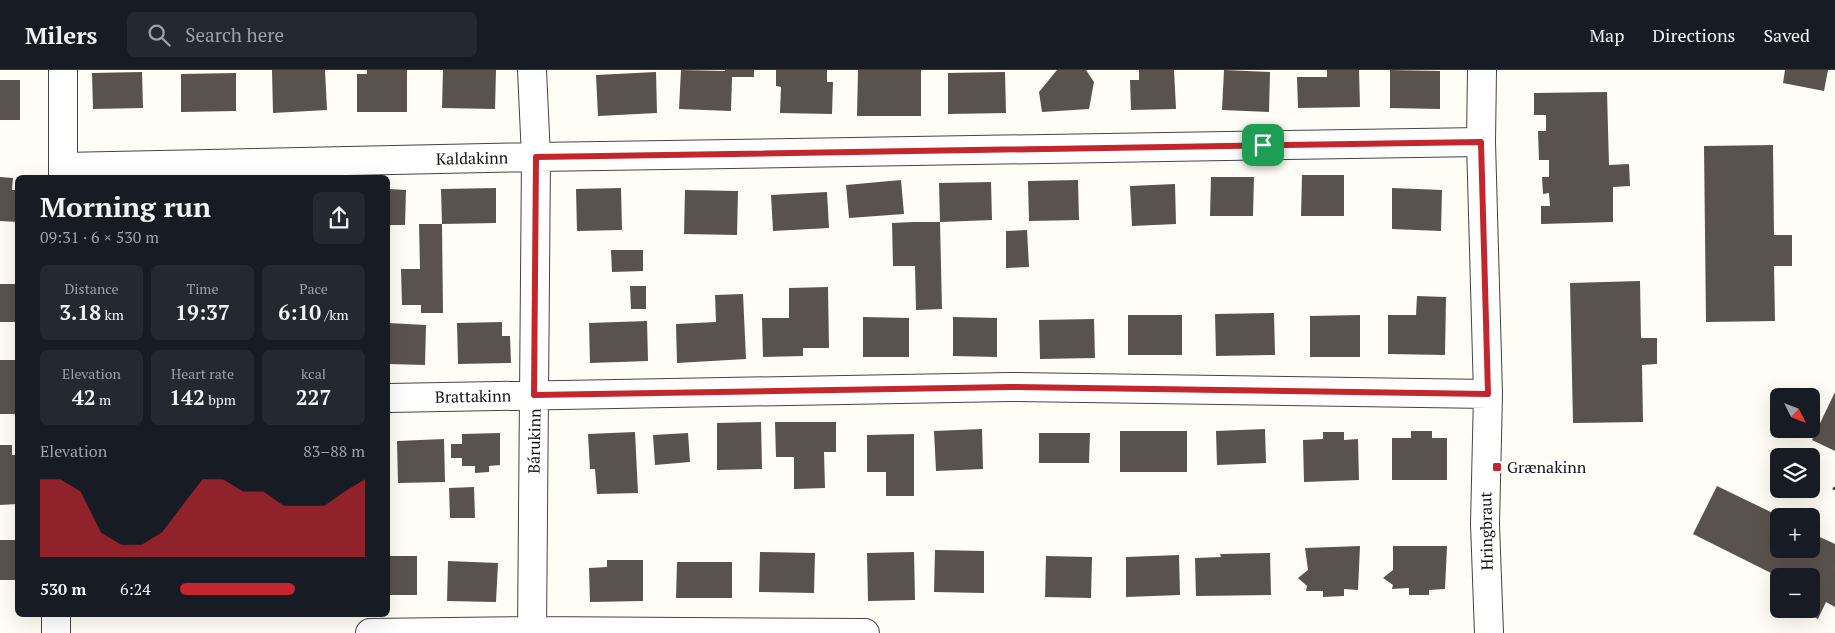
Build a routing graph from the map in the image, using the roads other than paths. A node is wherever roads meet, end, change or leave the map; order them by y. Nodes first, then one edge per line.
1 (63, 70) edge
2 (532, 70) edge
3 (1482, 70) edge
4 (1481, 142) junction
5 (536, 157) junction
6 (63, 172) edge
7 (1488, 394) junction
8 (534, 395) junction
9 (390, 398) edge
10 (56, 617) edge
11 (532, 632) edge
12 (56, 633) edge
13 (370, 633) edge
14 (865, 633) edge
15 (1489, 633) edge

1 - 6 street
2 - 5 street, Bárukinn
3 - 4 street, Hringbraut
4 - 5 street, Kaldakinn
4 - 7 street, Hringbraut
5 - 6 street, Kaldakinn
5 - 8 street, Bárukinn
7 - 8 street, Brattakinn
7 - 15 street, Hringbraut
8 - 9 street, Brattakinn
8 - 11 street, Bárukinn
10 - 12 street
11 - 13 street
11 - 14 street

